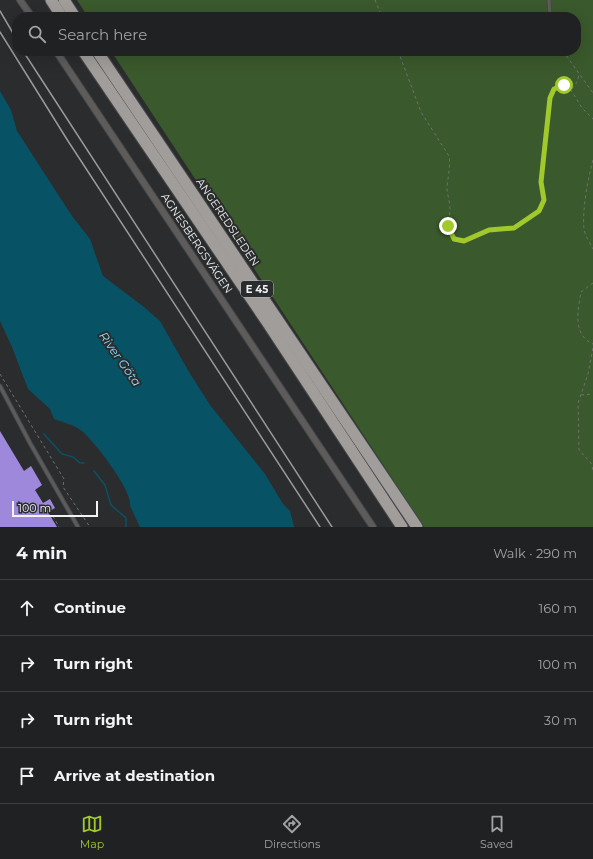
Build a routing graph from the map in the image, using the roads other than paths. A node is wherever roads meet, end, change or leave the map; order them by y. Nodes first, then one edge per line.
1 (20, 0) edge
2 (51, 0) edge
3 (64, 0) edge
4 (549, 0) edge
5 (28, 12) edge
6 (59, 12) edge
7 (72, 12) edge
8 (550, 12) edge
9 (59, 56) edge
10 (86, 56) edge
11 (100, 56) edge
12 (0, 386) edge
13 (78, 527) edge
14 (373, 527) edge
15 (402, 527) edge
16 (417, 527) edge

1 - 5 street
2 - 6 highway
3 - 7 highway
4 - 8 lane
9 - 14 street, AGNESBERGSVÄGEN
10 - 15 highway, E 45
11 - 16 highway, ANGEREDSLEDEN / E 45
12 - 13 lane

